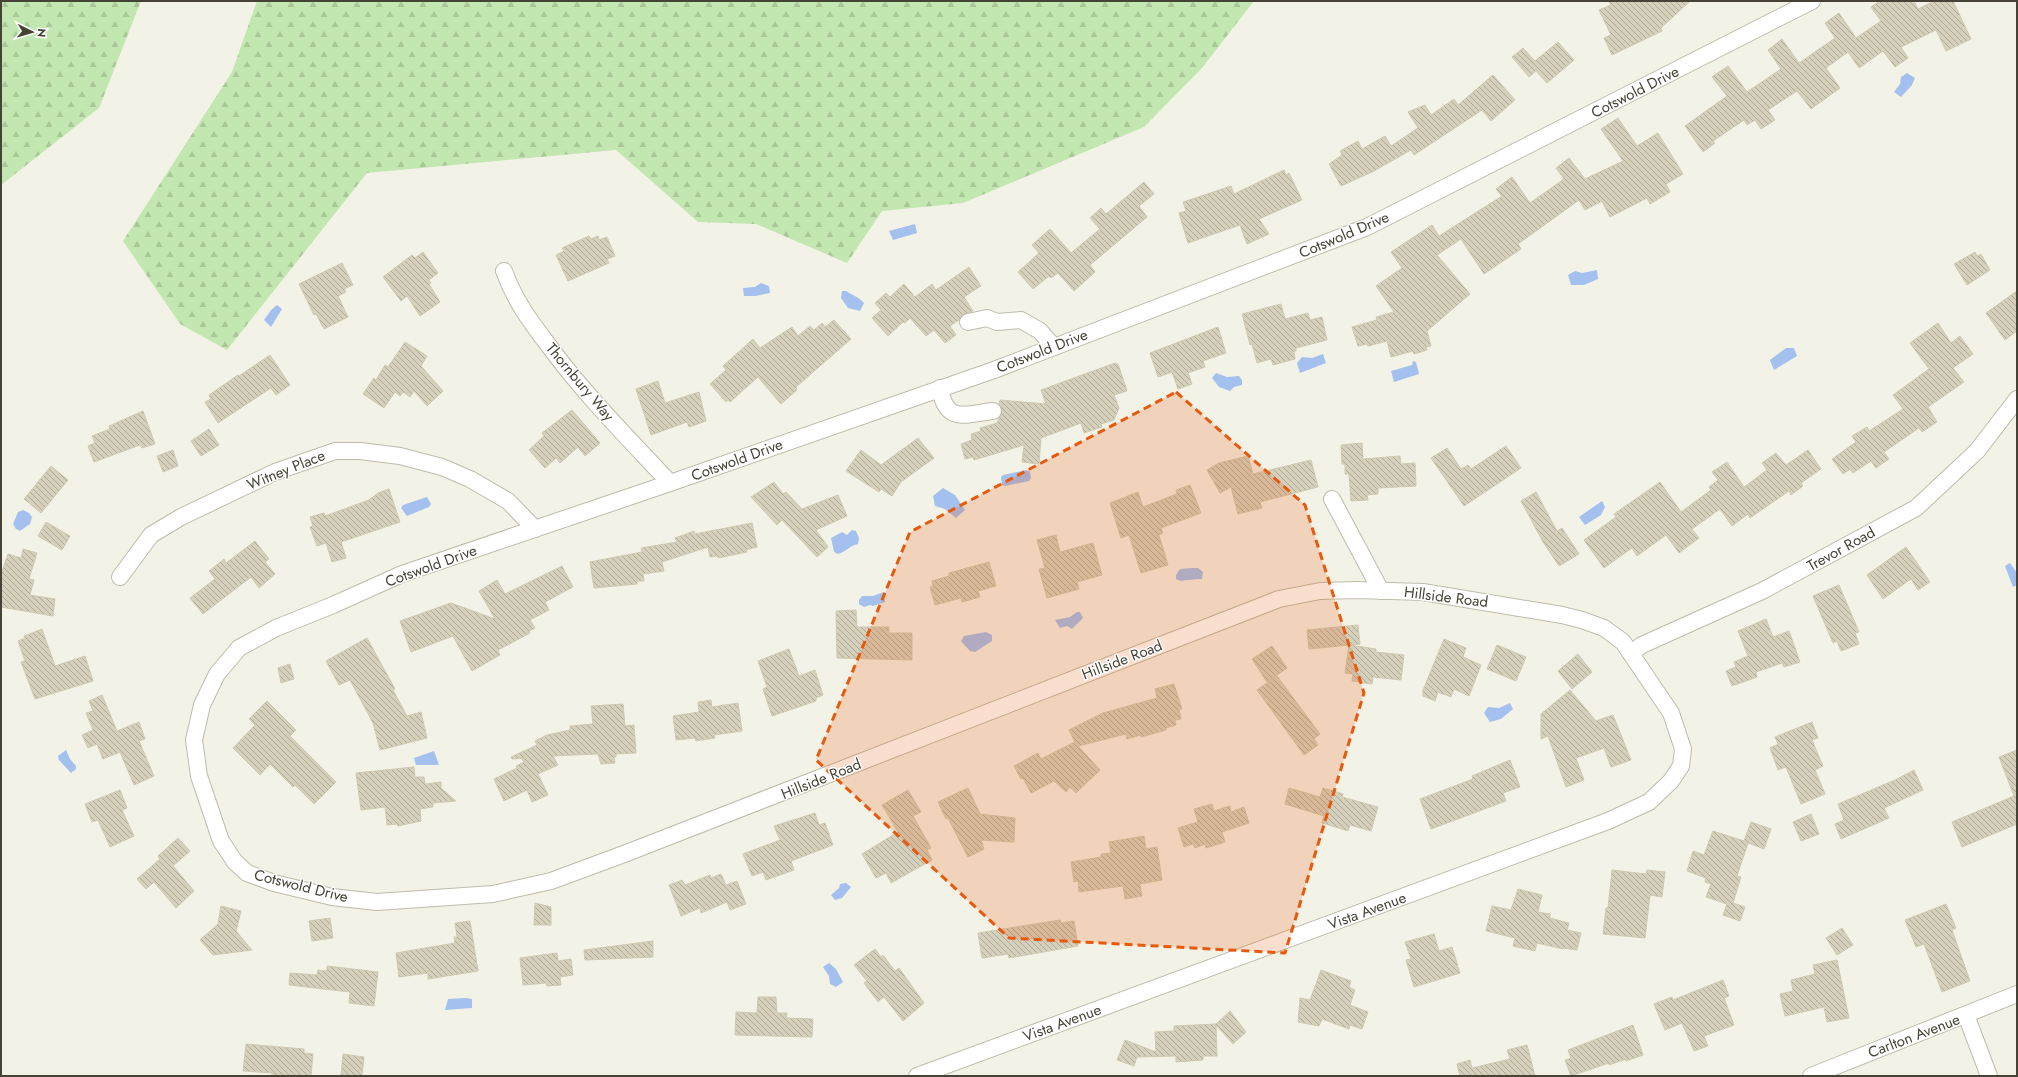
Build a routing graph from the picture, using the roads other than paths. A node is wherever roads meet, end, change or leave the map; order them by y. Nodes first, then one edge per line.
1 (1812, 1) edge
2 (504, 271) dead end
3 (968, 322) dead end
4 (1054, 347) junction
5 (940, 388) junction
6 (2017, 399) edge
7 (993, 411) dead end
8 (670, 483) junction
9 (1332, 499) dead end
10 (535, 529) junction
11 (120, 577) dead end
12 (1381, 591) junction
13 (1631, 653) junction
14 (624, 854) joint
15 (2017, 994) edge
16 (1966, 1015) junction
17 (918, 1076) edge
18 (1811, 1076) edge
19 (1989, 1076) edge

1 - 4 street, Cotswold Drive
2 - 8 street, Thornbury Way
3 - 4 street
4 - 5 street, Cotswold Drive
5 - 7 street
5 - 8 street, Cotswold Drive
6 - 13 street, Trevor Road
8 - 10 street, Cotswold Drive
9 - 12 street
10 - 11 street, Witney Place
10 - 14 street, Cotswold Drive
12 - 13 street, Hillside Road
12 - 14 street, Hillside Road
13 - 17 street, Vista Avenue
15 - 16 street, Carlton Avenue
16 - 18 street, Carlton Avenue
16 - 19 street

